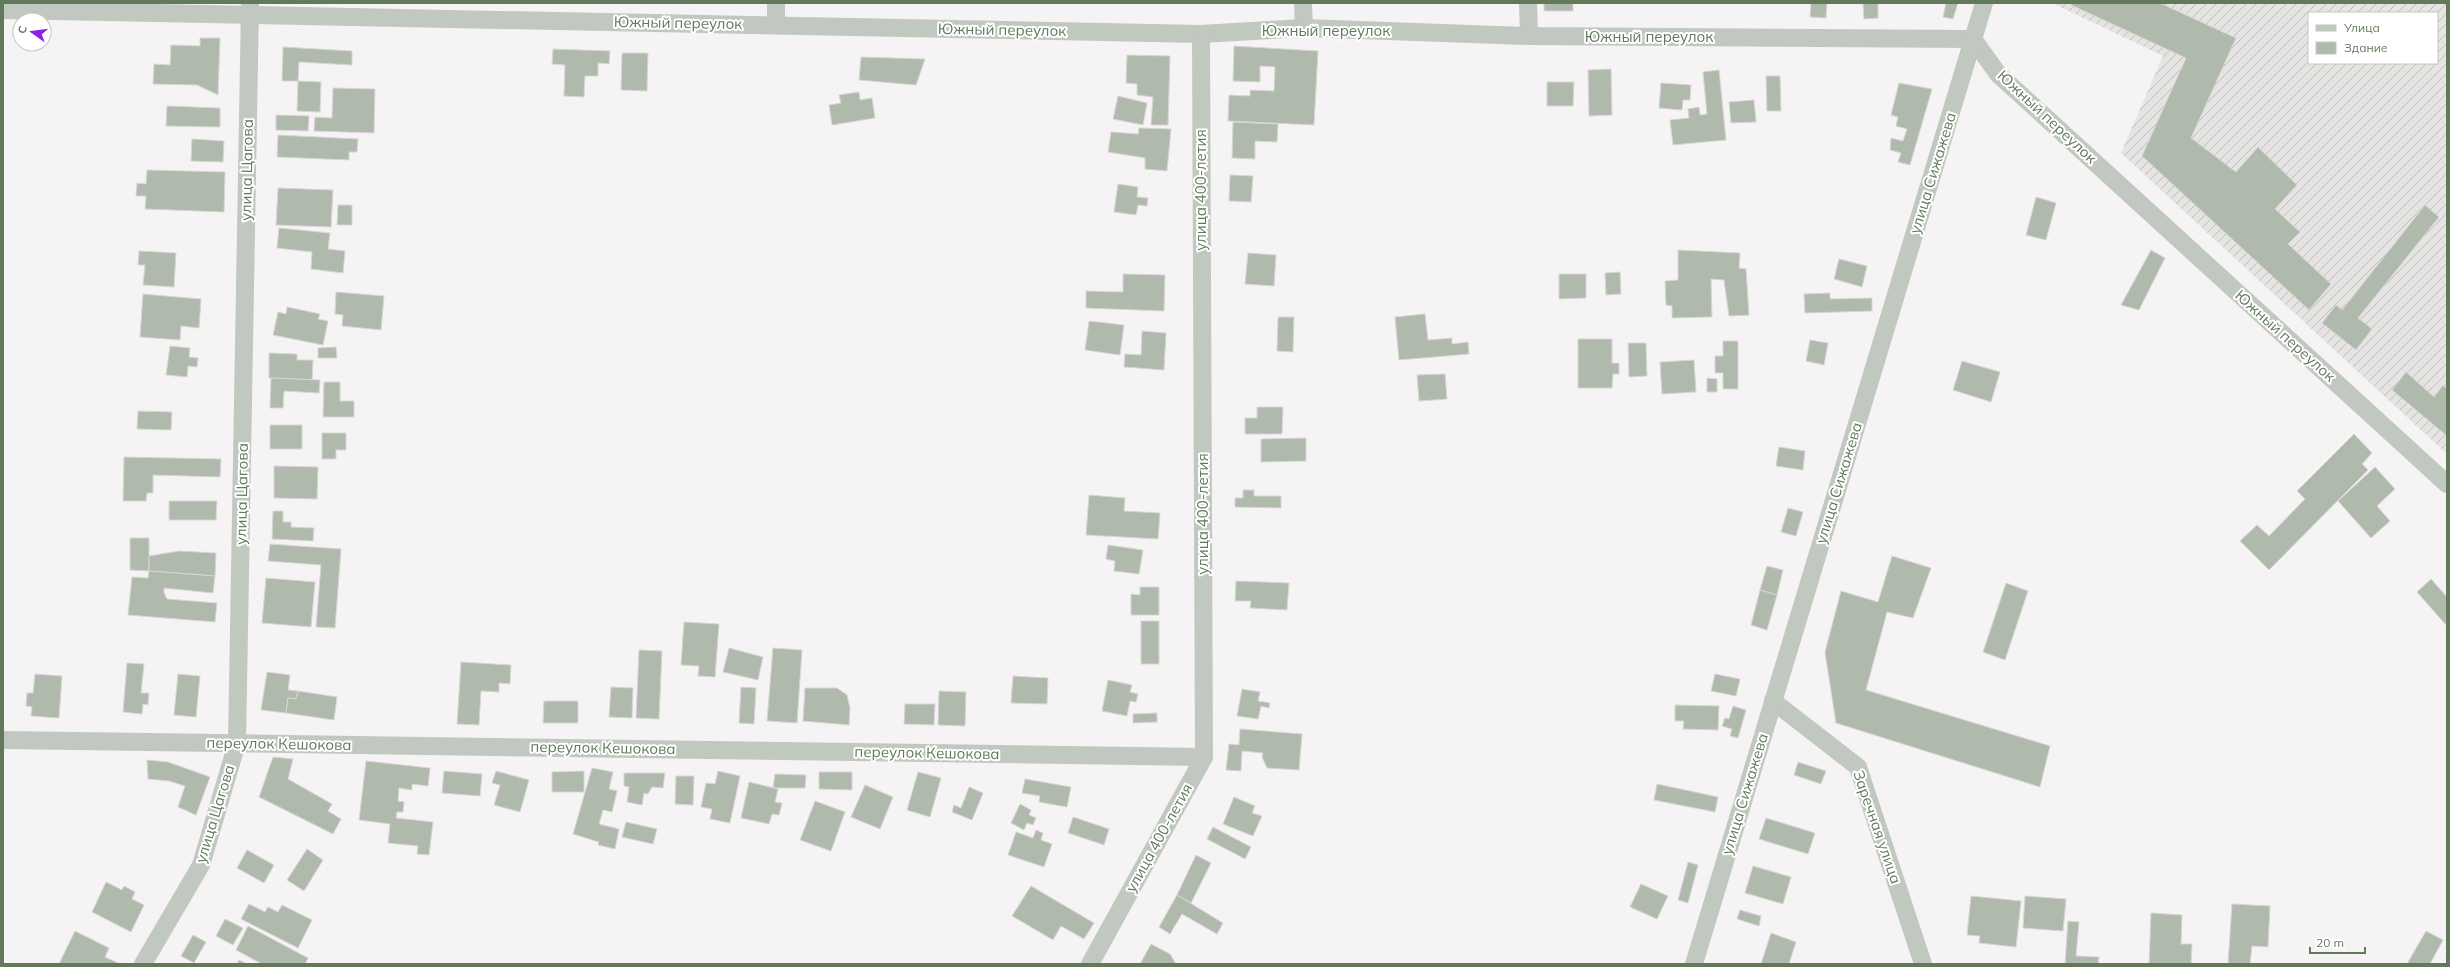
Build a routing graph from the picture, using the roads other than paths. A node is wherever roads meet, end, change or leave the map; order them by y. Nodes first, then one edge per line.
1 (776, 3) edge
2 (1303, 3) edge
3 (1528, 3) edge
4 (1984, 3) edge
5 (249, 9) edge
6 (3, 10) edge
7 (776, 25) junction
8 (1304, 28) junction
9 (1201, 34) junction
10 (1529, 36) junction
11 (1973, 39) junction
12 (2447, 484) edge
13 (1773, 701) junction
14 (3, 740) edge
15 (237, 743) junction
16 (1204, 757) junction
17 (143, 964) edge
18 (1090, 964) edge
19 (1694, 964) edge
20 (1923, 964) edge

1 - 7 street
2 - 8 street
3 - 10 street
4 - 11 street, улица Сижажева
5 - 6 street, Южный переулок
5 - 7 street, Южный переулок
5 - 15 street, улица Цагова
7 - 9 street, Южный переулок
8 - 9 street, Южный переулок
8 - 10 street, Южный переулок
9 - 16 street, улица 400-летия
10 - 11 street, Южный переулок
11 - 12 street, Южный переулок
11 - 13 street, улица Сижажева
13 - 19 street, улица Сижажева
13 - 20 street, Заречная улица
14 - 15 street, переулок Кешокова
15 - 16 street, переулок Кешокова
15 - 17 street, улица Цагова
16 - 18 street, улица 400-летия

